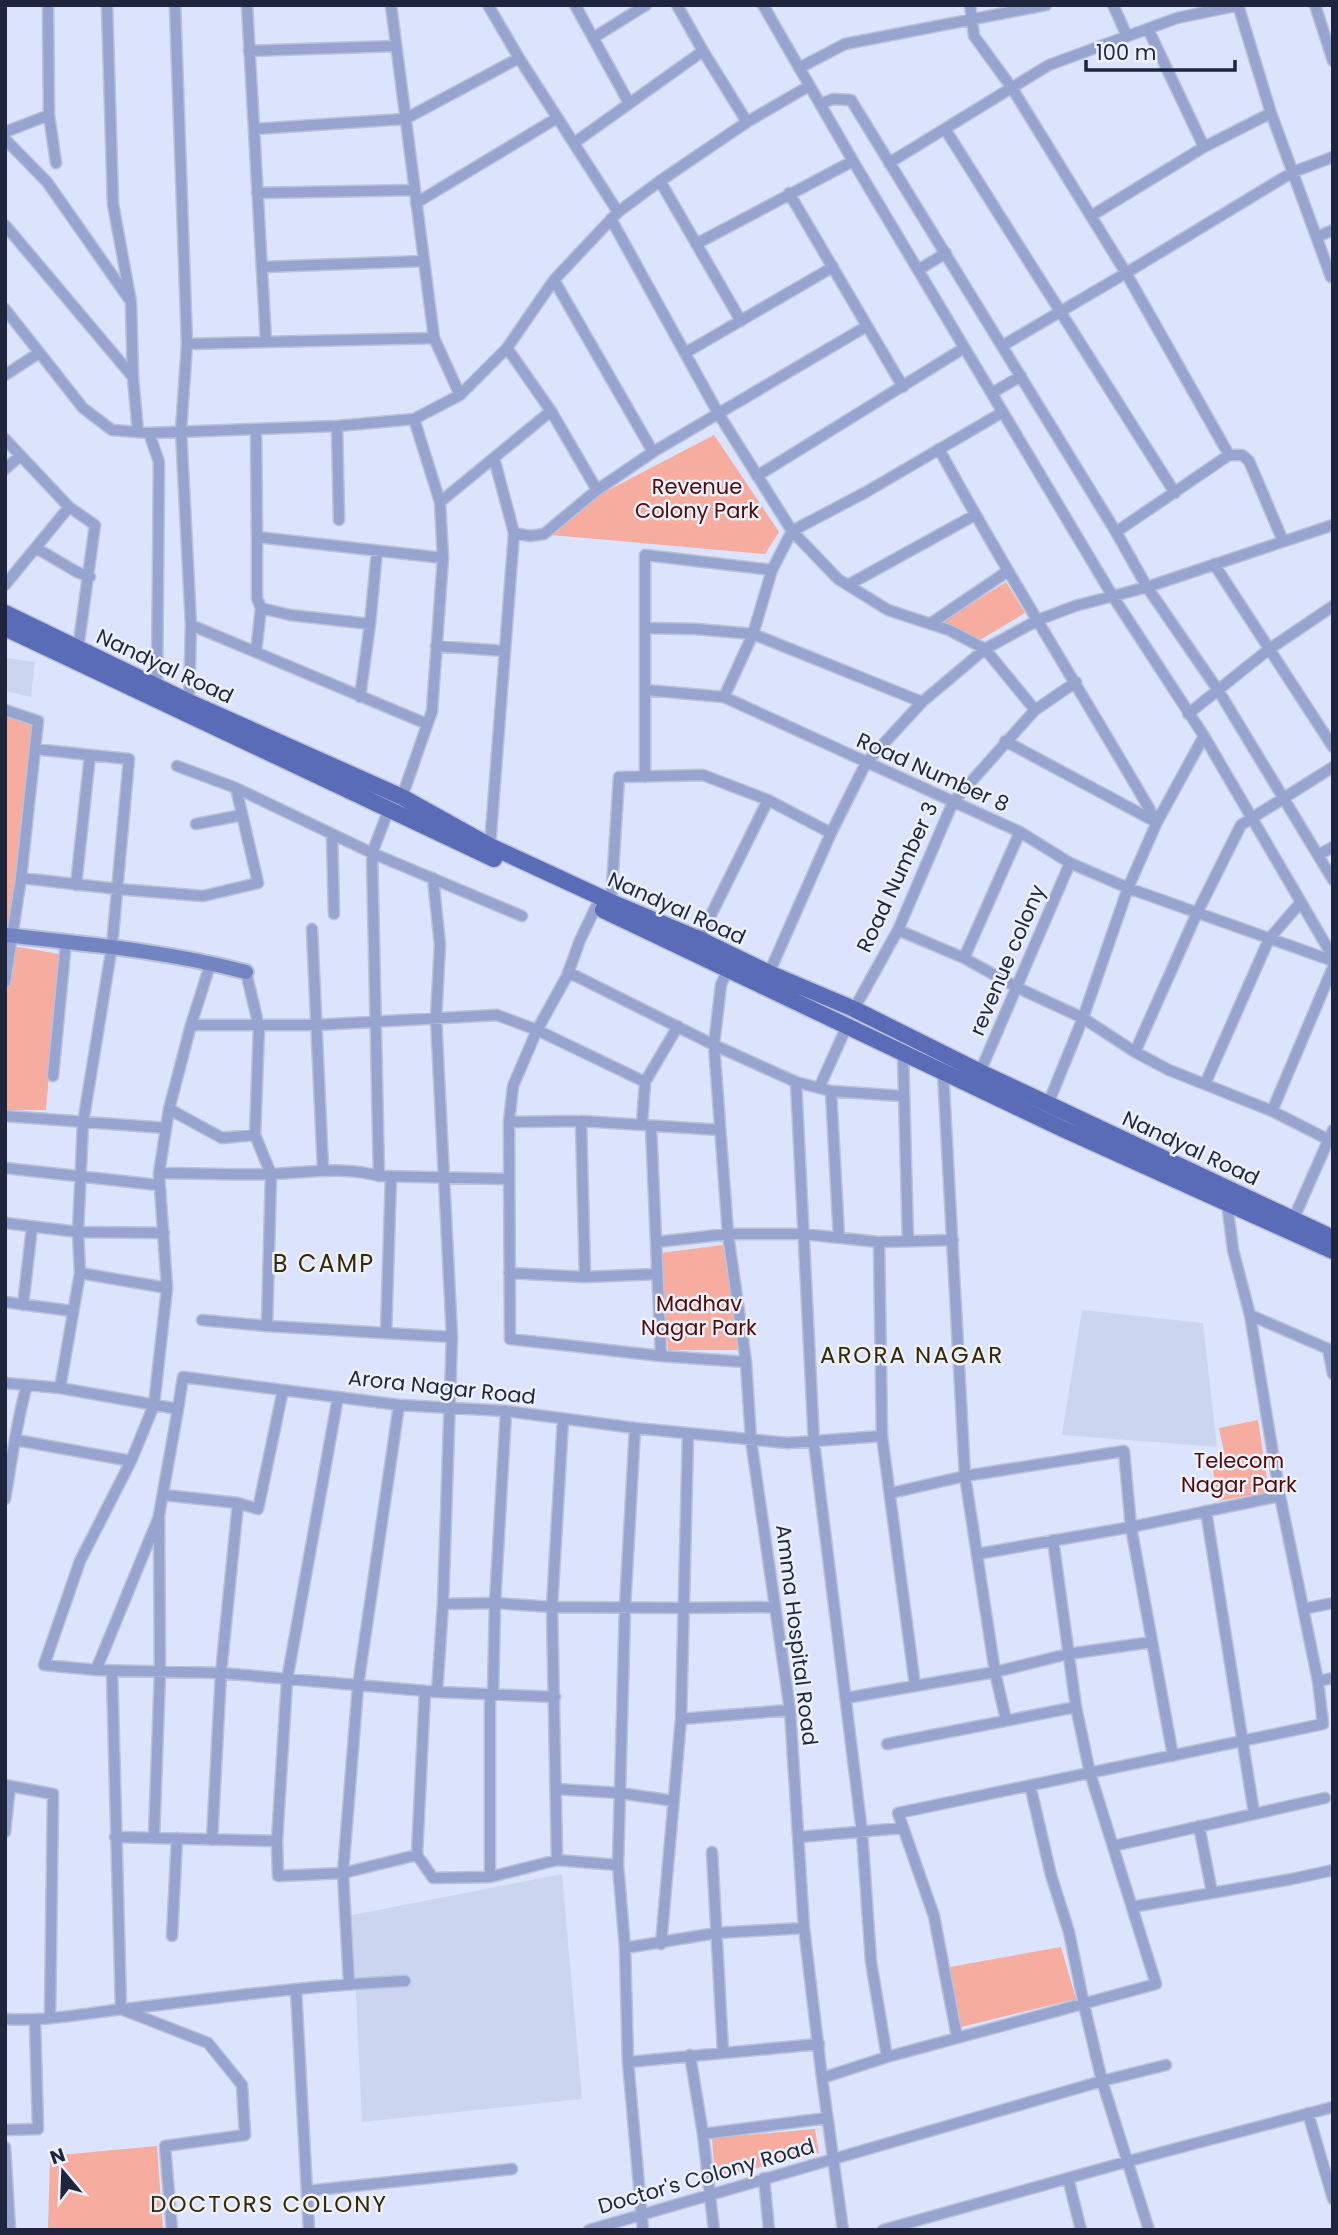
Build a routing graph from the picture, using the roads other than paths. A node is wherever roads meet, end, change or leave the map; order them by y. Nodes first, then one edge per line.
1 (48, 5) edge
2 (107, 5) edge
3 (175, 5) edge
4 (247, 5) edge
5 (391, 5) edge
6 (488, 5) edge
7 (575, 5) edge
8 (646, 5) edge
9 (677, 5) edge
10 (763, 5) edge
11 (970, 5) edge
12 (1046, 5) edge
13 (1113, 5) edge
14 (1239, 5) edge
15 (1315, 5) edge
16 (972, 19) junction
17 (1148, 29) junction
18 (1127, 36) junction
19 (593, 38) junction
20 (396, 46) junction
21 (249, 51) junction
22 (703, 51) junction
23 (519, 58) junction
24 (1333, 61) edge
25 (799, 68) junction
26 (809, 86) junction
27 (1012, 89) junction
28 (629, 103) junction
29 (821, 104) junction
30 (1271, 113) junction
31 (49, 115) junction
32 (557, 118) junction
33 (405, 119) junction
34 (747, 122) junction
35 (254, 129) junction
36 (946, 129) junction
37 (5, 132) edge
38 (5, 139) edge
39 (574, 143) junction
40 (1204, 146) junction
41 (1333, 157) edge
42 (853, 160) junction
43 (56, 163) dead end
44 (889, 163) junction
45 (1293, 172) junction
46 (660, 181) junction
47 (415, 190) junction
48 (257, 193) junction
49 (789, 193) junction
50 (416, 203) junction
51 (615, 215) junction
52 (1091, 216) junction
53 (5, 225) edge
54 (1333, 230) edge
55 (1317, 237) junction
56 (696, 244) junction
57 (946, 253) junction
58 (424, 261) junction
59 (262, 267) junction
60 (834, 267) junction
61 (918, 270) junction
62 (1126, 273) junction
63 (1331, 277) dead end
64 (554, 280) junction
65 (131, 302) junction
66 (5, 309) edge
67 (1062, 312) junction
68 (741, 321) junction
69 (867, 326) junction
70 (434, 338) junction
71 (266, 342) junction
72 (187, 344) junction
73 (1002, 346) junction
74 (507, 348) junction
75 (964, 348) junction
76 (39, 353) junction
77 (685, 354) junction
78 (5, 375) edge
79 (1021, 376) junction
80 (133, 378) junction
81 (903, 387) junction
82 (992, 393) junction
83 (460, 394) junction
84 (551, 411) junction
85 (718, 412) junction
86 (1003, 412) junction
87 (414, 419) junction
88 (337, 426) junction
89 (256, 429) junction
90 (181, 430) junction
91 (144, 432) junction
92 (5, 439) edge
93 (939, 449) junction
94 (653, 453) junction
95 (1229, 455) junction
96 (20, 456) junction
97 (494, 458) junction
98 (5, 469) edge
99 (757, 476) junction
100 (597, 490) junction
101 (1175, 493) junction
102 (440, 502) junction
103 (69, 507) junction
104 (975, 515) junction
105 (339, 520) dead end
106 (1333, 525) edge
107 (792, 531) junction
108 (1116, 532) junction
109 (514, 533) junction
110 (257, 537) junction
111 (1283, 541) junction
112 (36, 548) junction
113 (377, 551) junction
114 (443, 558) junction
115 (1214, 564) junction
116 (772, 570) junction
117 (1008, 571) junction
118 (90, 577) junction
119 (5, 585) edge
120 (849, 585) junction
121 (1147, 587) junction
122 (1112, 595) junction
123 (1333, 606) edge
124 (261, 608) junction
125 (5, 613) edge
126 (1038, 620) junction
127 (370, 624) junction
128 (930, 624) junction
129 (191, 625) junction
130 (5, 628) edge
131 (645, 628) junction
132 (753, 634) junction
133 (436, 646) junction
134 (78, 649) junction
135 (985, 649) junction
136 (1268, 650) junction
137 (505, 651) junction
138 (256, 652) junction
139 (1076, 682) junction
140 (157, 686) junction
141 (646, 690) junction
142 (1218, 690) junction
143 (360, 697) junction
144 (724, 697) junction
145 (189, 702) junction
146 (922, 702) junction
147 (5, 710) edge
148 (1035, 710) junction
149 (1188, 714) junction
150 (427, 724) junction
151 (1203, 736) junction
152 (1005, 741) junction
153 (1333, 747) edge
154 (35, 749) junction
155 (90, 755) junction
156 (866, 763) junction
157 (177, 766) dead end
158 (1333, 767) edge
159 (645, 777) junction
160 (236, 788) junction
161 (402, 797) junction
162 (1283, 797) junction
163 (768, 800) junction
164 (953, 802) junction
165 (389, 809) junction
166 (243, 815) junction
167 (1250, 818) junction
168 (1157, 822) junction
169 (196, 824) dead end
170 (831, 832) junction
171 (1020, 832) junction
172 (332, 834) junction
173 (490, 846) junction
174 (1333, 847) edge
175 (372, 853) junction
176 (1318, 855) junction
177 (1070, 863) junction
178 (21, 878) junction
179 (433, 878) junction
180 (1333, 880) edge
181 (76, 885) junction
182 (1129, 888) junction
183 (118, 890) junction
184 (1301, 902) junction
185 (604, 904) junction
186 (1197, 913) junction
187 (334, 914) dead end
188 (522, 916) dead end
189 (312, 929) dead end
190 (898, 930) junction
191 (1333, 933) edge
192 (9, 936) edge
193 (699, 939) junction
194 (1269, 939) junction
195 (1324, 941) junction
196 (66, 942) junction
197 (112, 946) junction
198 (964, 958) junction
199 (1333, 959) edge
200 (211, 962) junction
201 (731, 962) junction
202 (1333, 967) edge
203 (246, 972) joint
204 (568, 972) junction
205 (769, 973) junction
206 (5, 982) edge
207 (1018, 988) junction
208 (854, 1009) junction
209 (436, 1018) junction
210 (1083, 1018) junction
211 (375, 1021) junction
212 (191, 1025) junction
213 (315, 1026) junction
214 (678, 1026) junction
215 (847, 1026) junction
216 (259, 1027) junction
217 (537, 1030) junction
218 (714, 1045) junction
219 (1135, 1052) junction
220 (904, 1053) junction
221 (943, 1071) junction
222 (980, 1072) junction
223 (54, 1076) dead end
224 (645, 1082) junction
225 (796, 1082) junction
226 (1205, 1084) junction
227 (819, 1088) junction
228 (831, 1090) junction
229 (903, 1096) junction
230 (1048, 1104) junction
231 (169, 1109) junction
232 (1272, 1111) junction
233 (5, 1116) edge
234 (581, 1121) junction
235 (509, 1122) junction
236 (83, 1123) junction
237 (646, 1126) junction
238 (166, 1128) junction
239 (720, 1130) junction
240 (256, 1135) junction
241 (1331, 1137) edge
242 (5, 1168) edge
243 (323, 1170) junction
244 (159, 1173) junction
245 (271, 1174) junction
246 (379, 1176) junction
247 (391, 1176) junction
248 (82, 1177) junction
249 (443, 1177) junction
250 (509, 1179) junction
251 (159, 1185) junction
252 (1227, 1203) junction
253 (1293, 1220) junction
254 (5, 1223) edge
255 (32, 1227) junction
256 (78, 1232) junction
257 (164, 1233) junction
258 (728, 1234) junction
259 (803, 1234) junction
260 (839, 1238) junction
261 (1333, 1238) edge
262 (953, 1240) junction
263 (908, 1241) junction
264 (656, 1242) junction
265 (879, 1242) junction
266 (1333, 1251) edge
267 (80, 1273) junction
268 (509, 1273) junction
269 (657, 1273) junction
270 (585, 1277) junction
271 (167, 1288) junction
272 (5, 1302) edge
273 (23, 1305) junction
274 (72, 1311) junction
275 (1250, 1315) junction
276 (202, 1320) dead end
277 (267, 1326) junction
278 (386, 1333) junction
279 (452, 1337) junction
280 (1330, 1350) edge
281 (661, 1356) junction
282 (746, 1362) junction
283 (1333, 1374) edge
284 (5, 1383) edge
285 (27, 1385) junction
286 (60, 1388) junction
287 (283, 1390) junction
288 (338, 1396) junction
289 (155, 1405) junction
290 (399, 1405) junction
291 (451, 1407) junction
292 (178, 1409) junction
293 (506, 1411) junction
294 (563, 1419) junction
295 (10, 1425) edge
296 (635, 1428) junction
297 (688, 1434) junction
298 (882, 1436) junction
299 (16, 1440) junction
300 (751, 1440) junction
301 (814, 1443) junction
302 (131, 1461) junction
303 (965, 1476) junction
304 (891, 1493) junction
305 (164, 1495) junction
306 (1280, 1496) junction
307 (5, 1499) edge
308 (238, 1503) junction
309 (1206, 1511) junction
310 (159, 1515) junction
311 (1131, 1527) junction
312 (1053, 1541) junction
313 (977, 1553) junction
314 (495, 1603) junction
315 (1333, 1603) edge
316 (443, 1604) junction
317 (552, 1607) junction
318 (625, 1607) junction
319 (775, 1607) junction
320 (682, 1608) junction
321 (1303, 1609) junction
322 (1152, 1642) junction
323 (1068, 1654) junction
324 (96, 1670) junction
325 (111, 1671) junction
326 (160, 1672) junction
327 (995, 1672) junction
328 (221, 1673) junction
329 (1333, 1678) edge
330 (287, 1680) junction
331 (1318, 1681) junction
332 (915, 1685) junction
333 (358, 1686) junction
334 (425, 1691) junction
335 (437, 1692) junction
336 (492, 1694) junction
337 (555, 1697) junction
338 (846, 1698) junction
339 (1076, 1707) junction
340 (790, 1710) junction
341 (681, 1719) junction
342 (1006, 1720) junction
343 (1244, 1741) junction
344 (887, 1744) dead end
345 (1172, 1756) junction
346 (1090, 1773) junction
347 (1030, 1785) junction
348 (8, 1786) edge
349 (556, 1788) junction
350 (620, 1793) junction
351 (1325, 1798) dead end
352 (674, 1801) junction
353 (1254, 1813) junction
354 (1199, 1826) junction
355 (904, 1828) junction
356 (5, 1832) edge
357 (862, 1832) junction
358 (154, 1837) junction
359 (799, 1837) junction
360 (115, 1838) junction
361 (177, 1838) junction
362 (212, 1840) junction
363 (277, 1841) junction
364 (1113, 1846) junction
365 (712, 1852) dead end
366 (417, 1855) junction
367 (557, 1860) junction
368 (618, 1865) junction
369 (1333, 1870) edge
370 (344, 1873) junction
371 (490, 1877) junction
372 (1212, 1892) junction
373 (1132, 1907) junction
374 (804, 1928) junction
375 (716, 1933) junction
376 (172, 1936) dead end
377 (661, 1944) junction
378 (625, 1948) junction
379 (405, 1981) dead end
380 (349, 1983) junction
381 (296, 1990) junction
382 (1084, 2005) junction
383 (121, 2009) junction
384 (50, 2018) junction
385 (5, 2020) edge
386 (35, 2021) junction
387 (957, 2037) junction
388 (819, 2044) junction
389 (723, 2051) junction
390 (690, 2055) junction
391 (887, 2057) junction
392 (628, 2062) junction
393 (1166, 2065) dead end
394 (821, 2078) junction
395 (1102, 2081) junction
396 (1333, 2107) edge
397 (1308, 2113) junction
398 (827, 2118) junction
399 (5, 2130) edge
400 (703, 2134) junction
401 (5, 2147) edge
402 (833, 2160) junction
403 (1129, 2161) junction
404 (512, 2169) dead end
405 (764, 2178) junction
406 (1068, 2178) junction
407 (6, 2183) edge
408 (307, 2191) junction
409 (710, 2194) junction
410 (1333, 2199) edge
411 (641, 2215) junction
412 (903, 2227) edge
413 (9, 2230) edge
414 (172, 2230) edge
415 (309, 2230) edge
416 (589, 2230) edge
417 (643, 2230) edge
418 (713, 2230) edge
419 (769, 2230) edge
420 (842, 2230) edge
421 (883, 2230) edge
422 (1081, 2230) edge
423 (1149, 2230) edge

1 - 31 street
2 - 65 street
3 - 72 street
4 - 21 street
5 - 20 street
6 - 23 street
7 - 19 street
8 - 19 street
9 - 22 street
10 - 25 street
11 - 16 street
12 - 16 street
13 - 18 street
14 - 17 street
14 - 30 street
15 - 24 street
16 - 25 street
16 - 27 street
17 - 18 street
17 - 40 street
18 - 27 street
19 - 28 street
20 - 21 street
20 - 33 street
21 - 35 street
22 - 28 street
22 - 34 street
23 - 32 street
23 - 33 street
25 - 26 street
26 - 29 street
26 - 34 street
27 - 36 street
27 - 52 street
28 - 39 street
29 - 42 street
29 - 44 street
30 - 40 street
30 - 45 street
31 - 37 street
31 - 43 street
32 - 39 street
32 - 50 street
33 - 35 street
33 - 47 street
34 - 46 street
35 - 48 street
36 - 44 street
36 - 67 street
38 - 65 street
39 - 51 street
40 - 52 street
41 - 45 street
42 - 49 street
42 - 61 street
44 - 57 street
45 - 55 street
45 - 62 street
46 - 51 street
46 - 56 street
47 - 48 street
47 - 50 street
48 - 59 street
49 - 56 street
49 - 60 street
50 - 58 street
51 - 64 street
51 - 77 street
52 - 62 street
53 - 80 street
54 - 55 street
55 - 63 street
56 - 68 street
57 - 61 street
57 - 73 street
58 - 59 street
58 - 70 street
59 - 71 street
60 - 68 street
60 - 69 street
61 - 75 street
62 - 67 street
62 - 95 street
64 - 74 street
64 - 94 street
65 - 80 street
66 - 76 street
67 - 73 street
67 - 101 street
68 - 77 street
69 - 81 street
69 - 85 street
70 - 71 street
70 - 83 street
71 - 72 street
72 - 90 street
73 - 79 street
74 - 83 street
74 - 84 street
75 - 81 street
75 - 82 street
76 - 78 street
76 - 91 street
77 - 85 street
79 - 82 street
79 - 108 street
80 - 91 street
81 - 99 street
82 - 86 street
83 - 87 street
84 - 97 street
84 - 100 street
85 - 94 street
85 - 99 street
86 - 93 street
86 - 122 street
87 - 88 street
87 - 102 street
88 - 89 street
88 - 105 street
89 - 90 street
89 - 110 street
90 - 91 street
90 - 129 street
91 - 140 street
92 - 96 street
93 - 104 street
93 - 107 street
94 - 100 street
95 - 101 street
95 - 111 street
96 - 98 street
96 - 103 street
97 - 102 street
97 - 109 street
99 - 107 street
100 - 109 street
101 - 108 street
102 - 114 street
103 - 112 street
103 - 118 street
104 - 117 street
104 - 120 street
106 - 111 street
107 - 116 street
107 - 120 street
108 - 121 street
109 - 137 street
110 - 113 street
110 - 124 street
111 - 115 street
112 - 118 street
112 - 119 street
113 - 114 street
113 - 127 street
114 - 133 street
115 - 121 street
115 - 136 street
116 - 131 street
116 - 132 street
117 - 126 street
117 - 128 street
118 - 134 street
120 - 128 street
121 - 122 street
121 - 142 street
122 - 126 street
122 - 149 street
123 - 136 street
124 - 127 street
124 - 138 street
125 - 134 main road, Nandyal Road
126 - 135 street
126 - 139 street
127 - 143 street
128 - 135 street
129 - 138 street
129 - 145 street
130 - 165 main road, Nandyal Road
131 - 132 street
131 - 141 street
132 - 144 street
132 - 146 street
133 - 137 street
133 - 150 street
134 - 140 main road, Nandyal Road
135 - 146 street
135 - 148 street
136 - 142 street
136 - 153 street
137 - 173 street
138 - 143 street
139 - 148 street, Road Number 3
139 - 168 street
140 - 145 main road, Nandyal Road
141 - 144 street, Road Number 8
141 - 159 street
142 - 149 street
142 - 162 street
143 - 150 street
144 - 156 street, Road Number 8
145 - 161 main road, Nandyal Road
146 - 156 street
147 - 154 street
148 - 152 street, Road Number 3
149 - 151 street
150 - 161 street
151 - 167 street
151 - 168 street
152 - 164 street, Road Number 3
152 - 168 street
154 - 155 street
154 - 178 street
155 - 181 street
155 - 183 street
156 - 164 street, Road Number 8
156 - 170 street
157 - 160 street
158 - 162 street
159 - 163 street
159 - 185 street
160 - 166 street
160 - 172 street
161 - 173 main road, Nandyal Road
162 - 167 street
162 - 176 street
163 - 170 street
163 - 193 street
164 - 171 street, Road Number 8
164 - 190 street, Road Number 3
165 - 175 street
165 - 185 main road, Nandyal Road
166 - 169 street
166 - 183 street
167 - 184 street
167 - 186 street
168 - 182 street
170 - 205 street
171 - 177 street, Road Number 8
171 - 198 street
172 - 175 street
172 - 187 street
173 - 185 main road, Nandyal Road
174 - 176 street
175 - 179 street
175 - 211 street
176 - 180 street
177 - 182 street, Road Number 8
177 - 207 street, revenue colony
178 - 181 street
178 - 192 street
179 - 188 street
179 - 209 street
181 - 183 street
182 - 186 street, Road Number 8
182 - 210 street
183 - 197 street
184 - 194 street
184 - 195 street
185 - 193 main road, Nandyal Road
185 - 201 main road, Nandyal Road
185 - 204 street
186 - 194 street, Road Number 8
186 - 219 street
189 - 213 street
190 - 198 street
190 - 208 street, Road Number 3
191 - 195 street
192 - 196 street
192 - 206 street
193 - 201 main road, Nandyal Road
194 - 199 street, Road Number 8
194 - 226 street
195 - 199 street
196 - 197 street
196 - 223 street
197 - 200 street
197 - 236 street
198 - 207 street
200 - 203 street
200 - 212 street
201 - 205 main road, Nandyal Road
201 - 215 main road, Nandyal Road
201 - 218 street
202 - 232 street
203 - 216 street
204 - 214 street
204 - 217 street
205 - 208 main road, Nandyal Road
207 - 210 street
207 - 222 street, revenue colony
208 - 222 main road, Nandyal Road
209 - 211 street
209 - 217 street
209 - 249 street
210 - 219 street
210 - 230 street
211 - 213 street
211 - 246 street
212 - 216 street
212 - 231 street
213 - 216 street
213 - 243 street
214 - 218 street
214 - 224 street
215 - 220 main road, Nandyal Road
215 - 227 street
216 - 240 street
217 - 224 street
217 - 235 street
218 - 225 street
218 - 239 street, Amma Hospital Road
219 - 226 street
220 - 221 main road, Nandyal Road
220 - 229 street
221 - 252 main road, Nandyal Road
221 - 262 street
222 - 230 main road, Nandyal Road
224 - 237 street
225 - 227 street
225 - 259 street
226 - 232 street
227 - 228 street
228 - 229 street
228 - 260 street
229 - 263 street
230 - 253 main road, Nandyal Road
231 - 238 street
231 - 240 street
232 - 241 street
233 - 236 street
234 - 235 street
234 - 237 street
234 - 270 street
235 - 250 street
236 - 238 street
236 - 248 street
237 - 239 street
237 - 264 street
238 - 244 street
239 - 258 street, Amma Hospital Road
240 - 245 street
241 - 253 street
242 - 248 street
243 - 245 street
243 - 246 street
244 - 245 street
244 - 251 street
245 - 277 street
246 - 247 street
247 - 249 street
247 - 278 street
248 - 251 street
248 - 256 street
249 - 250 street
249 - 279 street
250 - 268 street
251 - 257 street
252 - 266 main road, Nandyal Road
252 - 275 street
253 - 261 main road, Nandyal Road
254 - 255 street
255 - 256 street
255 - 273 street
256 - 257 street
256 - 267 street
257 - 271 street
258 - 259 street
258 - 264 street
258 - 282 street, Amma Hospital Road
259 - 260 street
259 - 301 street
260 - 265 street
262 - 263 street
262 - 303 street
263 - 265 street
264 - 269 street
265 - 298 street
267 - 271 street
267 - 274 street
268 - 270 street
268 - 281 street
269 - 270 street
269 - 281 street
271 - 289 street
272 - 273 street
273 - 274 street
274 - 286 street
275 - 280 street
275 - 306 street
276 - 277 street
277 - 278 street
278 - 279 street
279 - 291 street
280 - 283 street
281 - 282 street
282 - 300 street, Amma Hospital Road
284 - 285 street
285 - 286 street
285 - 295 street
286 - 289 street
287 - 288 street, Arora Nagar Road
287 - 292 street, Arora Nagar Road
287 - 308 street
288 - 290 street, Arora Nagar Road
288 - 330 street
289 - 292 street
289 - 302 street
290 - 291 street, Arora Nagar Road
290 - 333 street
291 - 293 street, Arora Nagar Road
291 - 316 street
292 - 305 street
293 - 294 street, Arora Nagar Road
293 - 314 street
294 - 296 street, Arora Nagar Road
294 - 317 street
295 - 299 street
296 - 297 street, Arora Nagar Road
296 - 318 street
297 - 300 street, Arora Nagar Road
297 - 320 street
298 - 301 street, Arora Nagar Road
298 - 304 street
299 - 302 street
299 - 307 street
300 - 301 street, Arora Nagar Road
300 - 319 street, Amma Hospital Road
301 - 338 street
302 - 324 street
303 - 304 street
303 - 311 street
303 - 313 street
304 - 332 street
305 - 308 street
305 - 310 street
306 - 309 street
306 - 321 street
308 - 328 street
309 - 311 street
309 - 343 street
310 - 324 street
310 - 326 street
311 - 312 street
311 - 322 street
312 - 313 street
312 - 323 street
313 - 327 street
314 - 316 street
314 - 317 street
314 - 336 street
315 - 321 street
316 - 335 street
317 - 318 street
317 - 337 street
318 - 320 street
318 - 350 street
319 - 320 street
319 - 340 street, Amma Hospital Road
320 - 341 street
321 - 331 street
322 - 323 street
322 - 345 street
323 - 327 street
323 - 339 street
324 - 325 street
325 - 326 street
325 - 360 street
326 - 328 street
326 - 358 street
327 - 332 street
327 - 342 street
328 - 330 street
328 - 362 street
329 - 331 street
330 - 333 street
330 - 363 street
331 - 343 street
332 - 338 street
333 - 334 street
333 - 370 street
334 - 335 street
334 - 366 street
335 - 336 street
336 - 337 street
336 - 371 street
337 - 349 street
338 - 357 street
339 - 342 street
339 - 346 street
340 - 341 street
340 - 359 street, Amma Hospital Road
341 - 352 street
342 - 344 street
343 - 345 street
343 - 353 street
345 - 346 street
346 - 347 street
346 - 364 street
347 - 355 street
347 - 382 street
348 - 356 street
348 - 384 street
349 - 350 street
349 - 367 street
350 - 352 street
350 - 368 street
351 - 353 street
352 - 377 street
353 - 354 street
354 - 364 street
354 - 372 street
355 - 357 street
355 - 387 street
357 - 359 street
357 - 391 street
358 - 360 street
358 - 361 street
359 - 374 street, Amma Hospital Road
360 - 383 street
361 - 362 street
361 - 376 street
362 - 363 street
363 - 370 street
364 - 373 street
365 - 375 street
366 - 370 street
366 - 371 street
367 - 368 street
367 - 371 street
368 - 378 street
369 - 372 street
370 - 380 street
372 - 373 street
373 - 382 street
374 - 375 street
374 - 388 street, Amma Hospital Road
375 - 377 street
375 - 389 street
377 - 378 street
378 - 392 street
379 - 380 street
380 - 381 street
381 - 383 street
381 - 408 street
382 - 387 street
382 - 395 street
383 - 384 street
383 - 414 street
384 - 386 street
385 - 386 street
386 - 399 street
387 - 391 street
388 - 389 street
388 - 394 street, Amma Hospital Road
389 - 390 street
390 - 392 street
390 - 400 street
391 - 394 street
392 - 411 street
393 - 395 street, Doctor's Colony Road
394 - 398 street, Amma Hospital Road
395 - 402 street, Doctor's Colony Road
395 - 403 street
396 - 397 street
397 - 403 street
397 - 410 street
398 - 400 street
398 - 402 street, Amma Hospital Road
400 - 409 street
401 - 407 street
402 - 405 street, Doctor's Colony Road
402 - 420 street, Amma Hospital Road
403 - 406 street
403 - 423 street
404 - 408 street
405 - 409 street, Doctor's Colony Road
405 - 419 street
406 - 412 street
406 - 422 street
407 - 413 street
408 - 415 street
409 - 411 street, Doctor's Colony Road
409 - 418 street
411 - 416 street, Doctor's Colony Road
411 - 417 street
412 - 421 street

